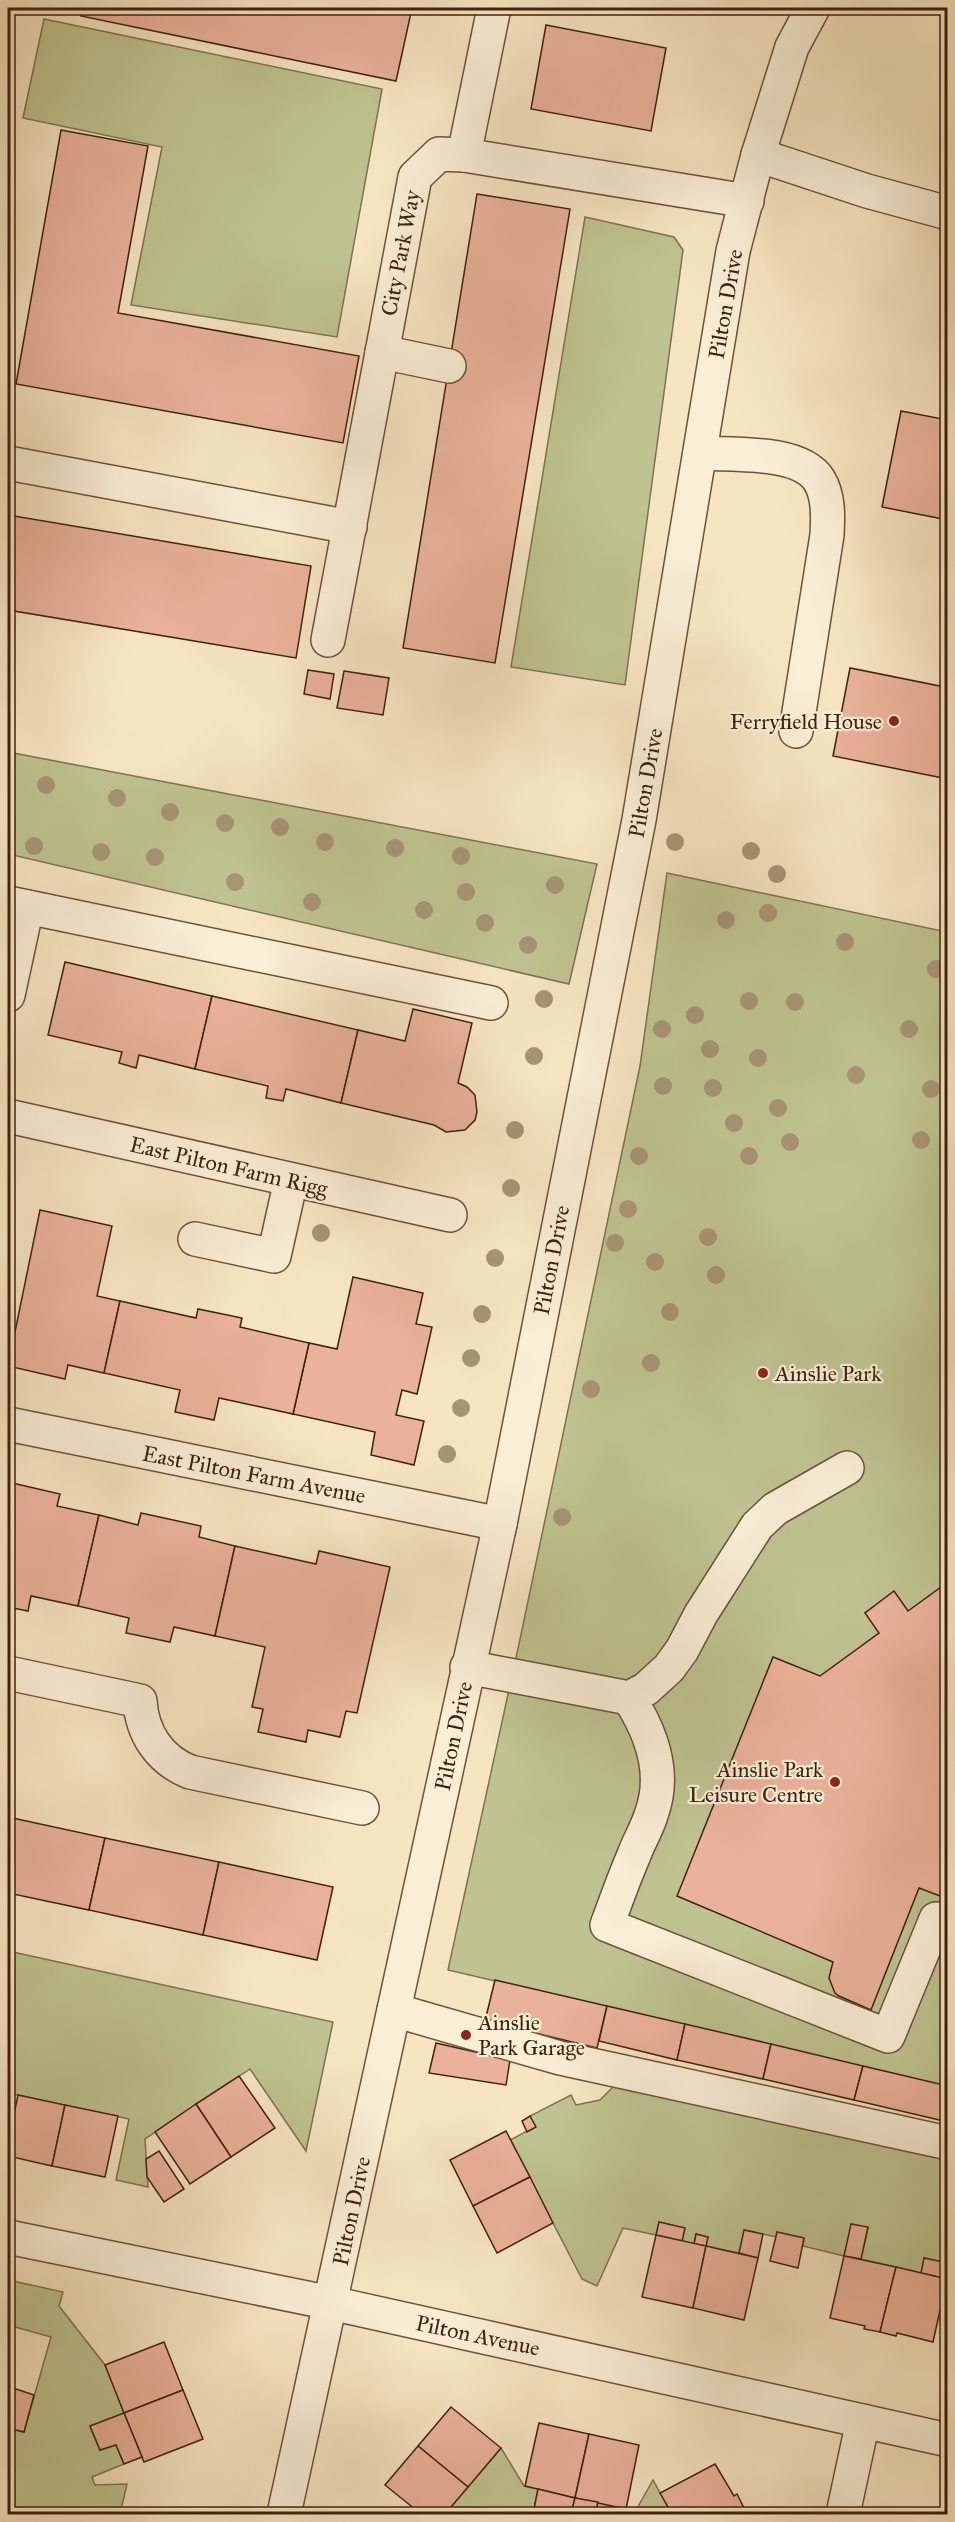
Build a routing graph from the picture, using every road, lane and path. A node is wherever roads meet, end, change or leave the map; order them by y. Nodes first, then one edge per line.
1 (494, 8) edge
2 (813, 8) edge
3 (464, 155) junction
4 (758, 155) junction
5 (747, 201) junction
6 (948, 213) edge
7 (382, 352) junction
8 (449, 366) dead end
9 (700, 453) junction
10 (8, 463) edge
11 (350, 527) junction
12 (328, 640) dead end
13 (796, 731) dead end
14 (17, 905) edge
15 (8, 995) edge
16 (491, 1003) dead end
17 (8, 1116) edge
18 (291, 1180) junction
19 (450, 1215) dead end
20 (195, 1239) dead end
21 (8, 1424) edge
22 (847, 1468) dead end
23 (500, 1524) junction
24 (467, 1667) junction
25 (8, 1673) edge
26 (629, 1698) junction
27 (362, 1808) dead end
28 (936, 1919) dead end
29 (394, 2010) junction
30 (948, 2143) edge
31 (8, 2237) edge
32 (331, 2303) junction
33 (863, 2421) junction
34 (948, 2440) edge
35 (284, 2514) edge
36 (843, 2514) edge

1 - 3 street
2 - 4 street, Pilton Drive
3 - 5 street, City Park Way
3 - 7 street, City Park Way
4 - 5 street, Pilton Drive
4 - 6 street
5 - 9 street, Pilton Drive
7 - 8 street
7 - 11 street, City Park Way
9 - 13 street
9 - 23 street, Pilton Drive
10 - 11 street
11 - 12 street, City Park Way
14 - 15 street
14 - 16 street
17 - 18 street, East Pilton Farm Rigg
18 - 19 street, East Pilton Farm Rigg
18 - 20 street
21 - 23 street, East Pilton Farm Avenue
22 - 26 street
23 - 24 street, Pilton Drive
24 - 26 street
24 - 29 street, Pilton Drive
25 - 27 street
26 - 28 street
29 - 30 street
29 - 32 street, Pilton Drive
31 - 32 street, Pilton Avenue
32 - 33 street, Pilton Avenue
32 - 35 street, Pilton Drive
33 - 34 street, Pilton Avenue
33 - 36 street

